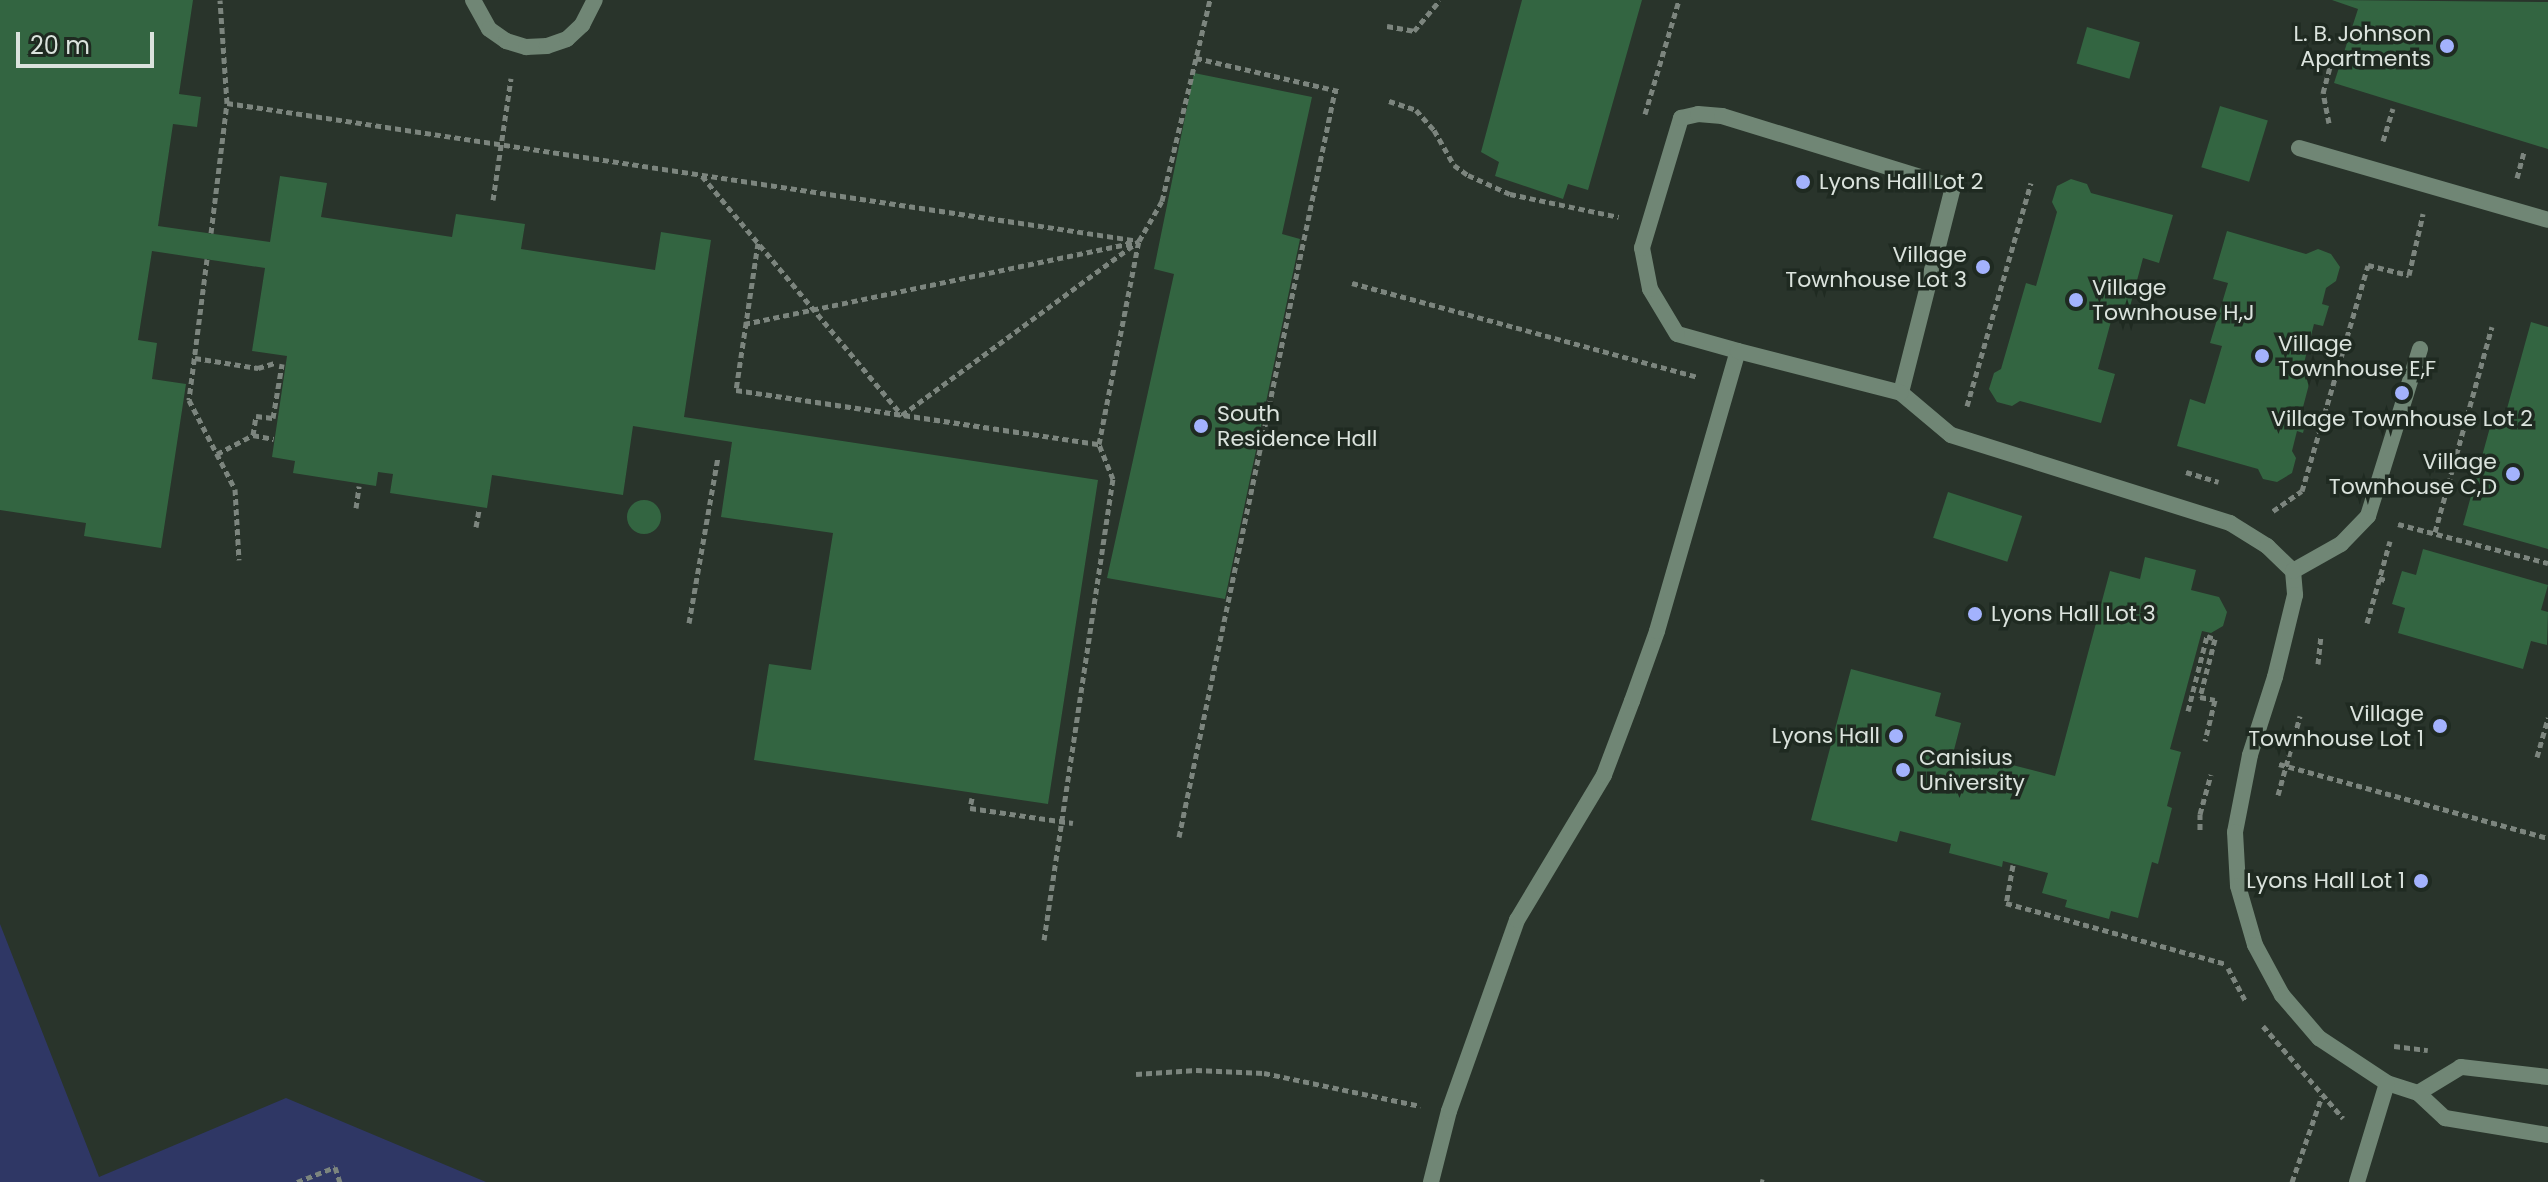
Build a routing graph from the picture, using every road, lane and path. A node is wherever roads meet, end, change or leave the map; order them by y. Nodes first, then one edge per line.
1 (220, 0) edge
2 (473, 0) edge
3 (595, 0) edge
4 (1210, 0) edge
5 (1440, 0) edge
6 (1387, 26) dead end
7 (2333, 55) dead end
8 (1196, 58) junction
9 (511, 78) dead end
10 (1389, 101) dead end
11 (227, 103) junction
12 (2393, 108) dead end
13 (2334, 129) dead end
14 (501, 145) junction
15 (2382, 147) dead end
16 (2299, 148) dead end
17 (2524, 152) dead end
18 (701, 175) junction
19 (2503, 176) dead end
20 (2516, 180) junction
21 (2031, 183) dead end
22 (2527, 183) dead end
23 (493, 200) dead end
24 (1623, 218) dead end
25 (2548, 220) edge
26 (211, 233) dead end
27 (1139, 241) junction
28 (2417, 242) dead end
29 (758, 243) junction
30 (207, 259) dead end
31 (1352, 283) dead end
32 (812, 309) junction
33 (744, 324) junction
34 (2492, 327) dead end
35 (2420, 349) dead end
36 (1738, 351) junction
37 (195, 358) junction
38 (274, 363) dead end
39 (282, 364) dead end
40 (1727, 385) junction
41 (1901, 393) junction
42 (1965, 410) dead end
43 (902, 415) junction
44 (253, 435) junction
45 (274, 439) dead end
46 (1099, 444) junction
47 (217, 454) junction
48 (718, 457) dead end
49 (359, 486) dead end
50 (356, 508) dead end
51 (479, 510) dead end
52 (2273, 511) dead end
53 (476, 527) dead end
54 (2435, 532) junction
55 (239, 560) dead end
56 (2548, 563) edge
57 (2293, 571) junction
58 (2379, 578) junction
59 (2388, 581) dead end
60 (689, 623) dead end
61 (2367, 623) dead end
62 (2188, 711) dead end
63 (2300, 716) dead end
64 (2548, 718) edge
65 (2218, 746) dead end
66 (2537, 757) dead end
67 (2286, 765) junction
68 (972, 798) dead end
69 (2277, 800) dead end
70 (1025, 805) dead end
71 (1023, 817) junction
72 (1062, 823) junction
73 (1073, 823) dead end
74 (1179, 837) dead end
75 (2548, 838) edge
76 (2013, 865) dead end
77 (1044, 940) dead end
78 (2226, 964) dead end
79 (2386, 1044) dead end
80 (2430, 1050) dead end
81 (1136, 1074) dead end
82 (2548, 1077) edge
83 (2387, 1083) junction
84 (2418, 1093) junction
85 (2322, 1095) dead end
86 (1425, 1107) dead end
87 (2548, 1135) edge
88 (297, 1182) edge
89 (340, 1182) edge
90 (1431, 1182) edge
91 (2292, 1182) edge
92 (2357, 1182) edge

1 - 11 path
2 - 3 lane
4 - 8 path
5 - 6 path
7 - 13 path
8 - 27 path
8 - 74 path
9 - 14 path
10 - 24 path
11 - 14 path
11 - 26 path
12 - 15 path
14 - 18 path
14 - 23 path
16 - 25 lane
17 - 20 path
18 - 27 path
18 - 29 path
19 - 20 path
20 - 22 path
21 - 42 path
27 - 32 path
27 - 43 path
27 - 46 path
28 - 52 path
29 - 32 path
29 - 33 path
30 - 37 path
31 - 40 path
32 - 33 path
32 - 43 path
33 - 43 path
34 - 54 path
35 - 57 lane
36 - 40 lane
36 - 41 lane
36 - 41 lane
37 - 38 path
37 - 47 path
39 - 44 path
40 - 90 lane
41 - 57 lane
43 - 46 path
44 - 45 path
44 - 47 path
46 - 72 path
47 - 55 path
48 - 60 path
49 - 50 path
51 - 53 path
54 - 56 path
54 - 58 path
57 - 83 lane
58 - 59 path
58 - 61 path
62 - 65 path
63 - 67 path
64 - 66 path
67 - 69 path
67 - 75 path
68 - 71 path
70 - 71 path
71 - 72 path
72 - 73 path
72 - 77 path
76 - 78 path
79 - 80 path
81 - 86 path
82 - 84 lane
83 - 84 lane
83 - 92 lane
84 - 87 lane
85 - 91 path
88 - 89 path

